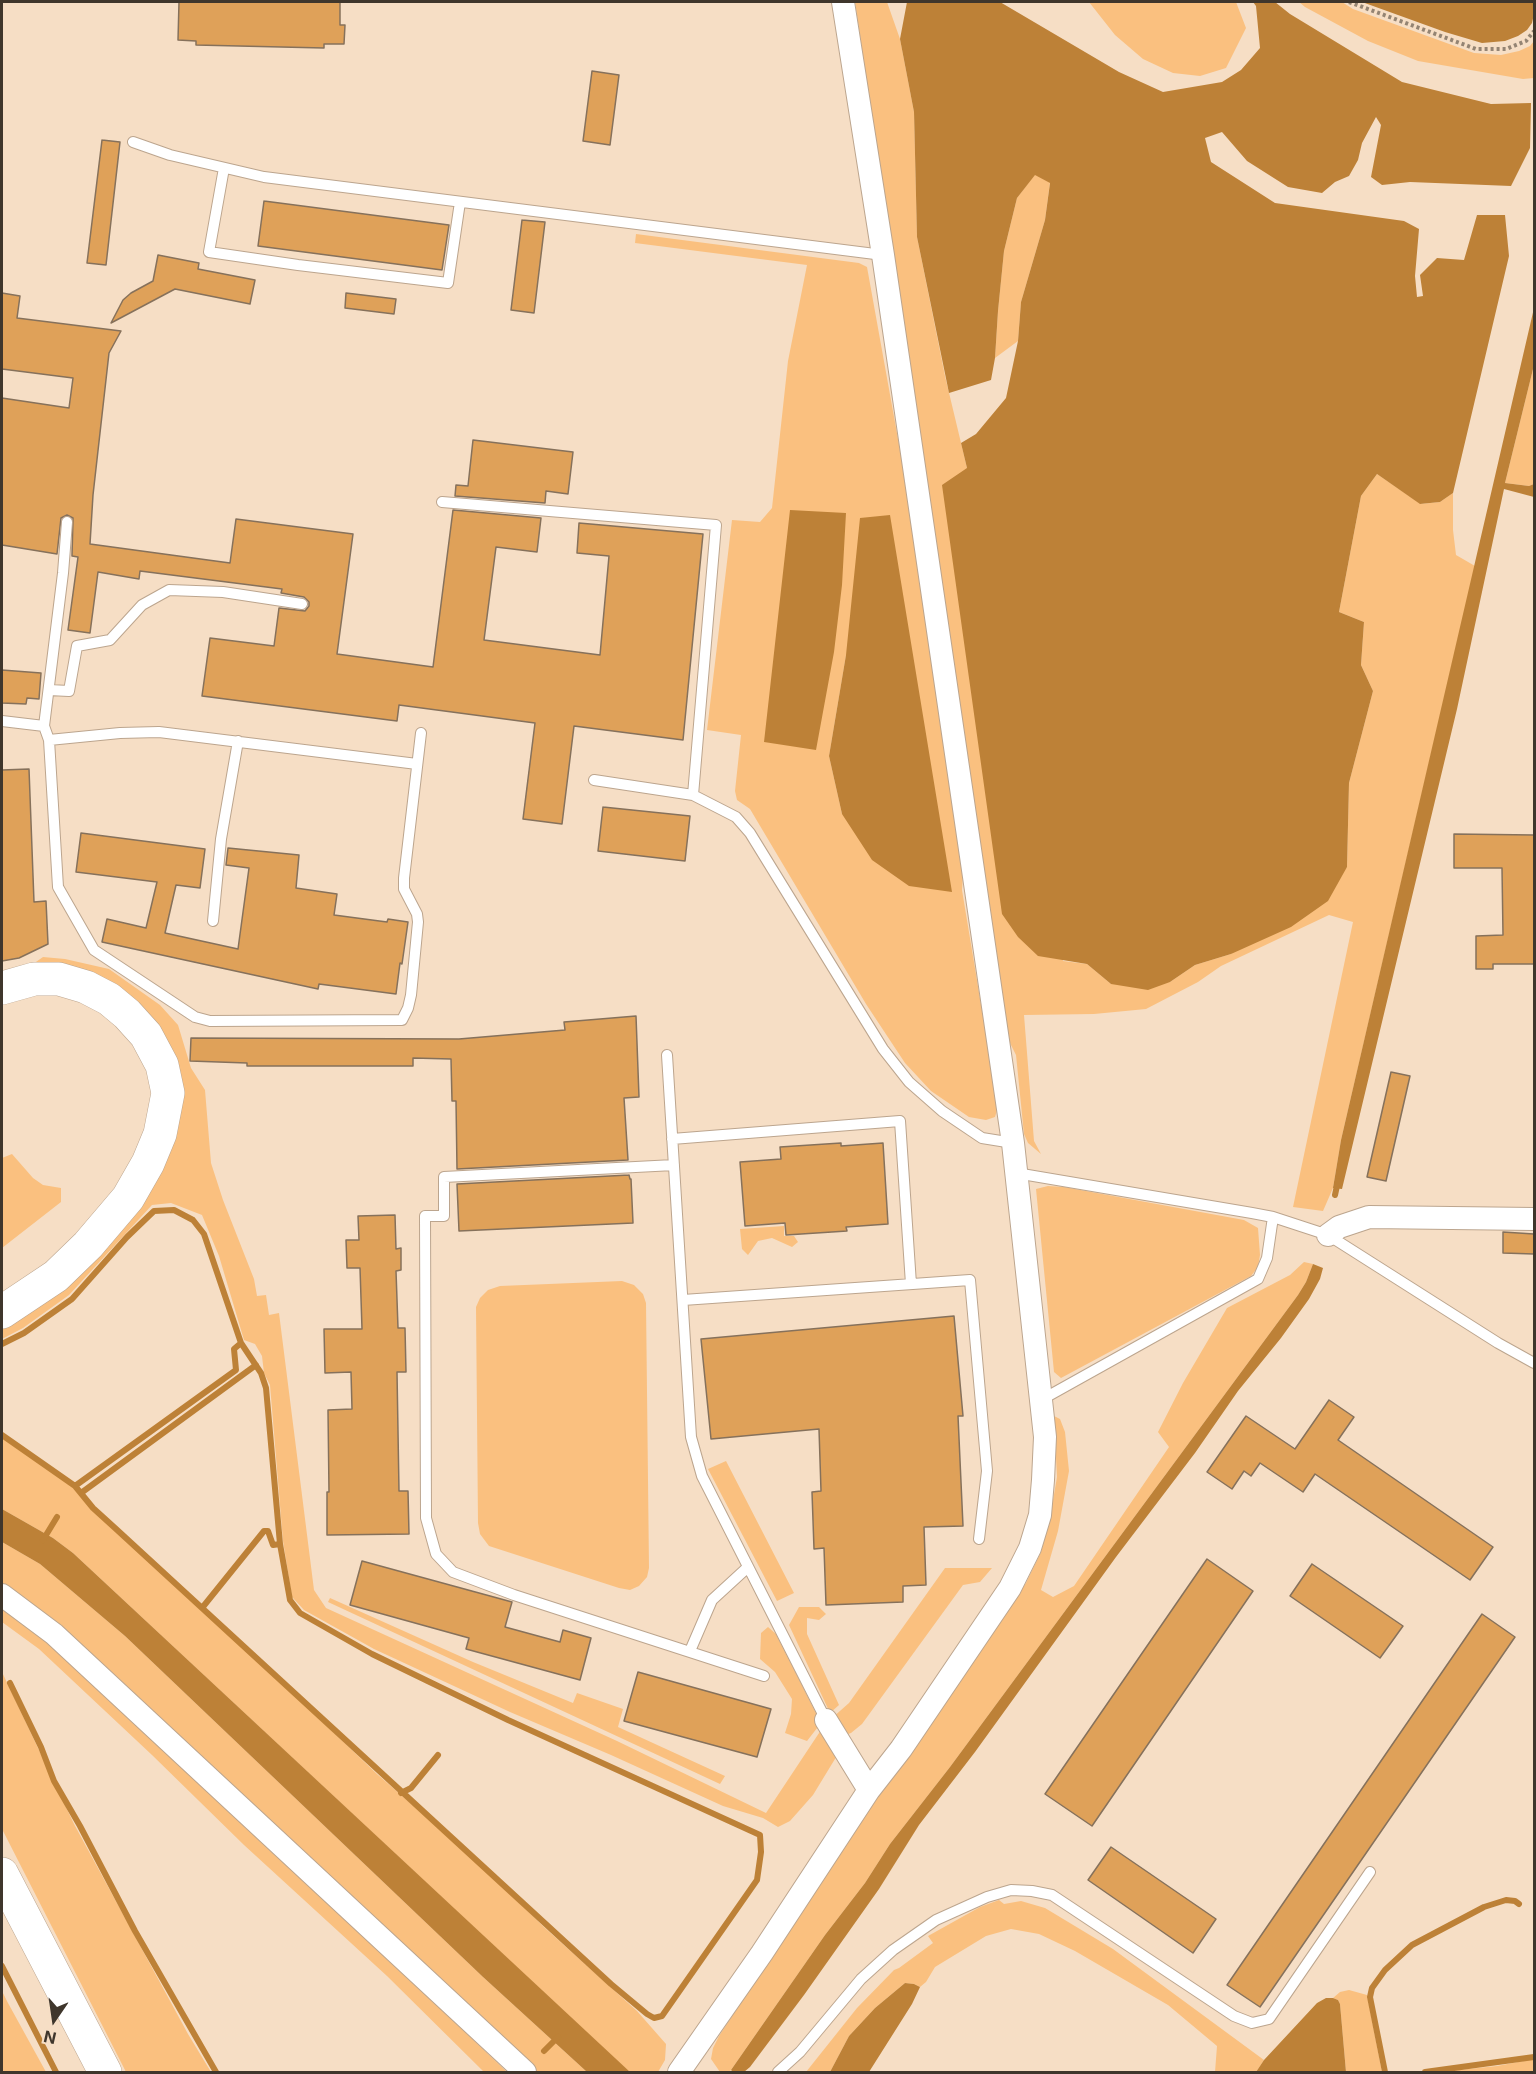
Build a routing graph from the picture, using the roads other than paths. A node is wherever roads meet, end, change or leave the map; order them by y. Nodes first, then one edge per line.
1 (843, 2) edge
2 (133, 142) dead end
3 (224, 168) junction
4 (460, 202) junction
5 (883, 255) junction
6 (442, 502) dead end
7 (67, 522) dead end
8 (302, 604) dead end
9 (49, 690) junction
10 (2, 721) edge
11 (44, 726) junction
12 (421, 733) dead end
13 (49, 740) junction
14 (238, 741) junction
15 (417, 764) junction
16 (594, 780) dead end
17 (693, 795) junction
18 (213, 921) dead end
19 (2, 988) edge
20 (667, 1055) dead end
21 (672, 1139) junction
22 (1013, 1143) junction
23 (674, 1165) junction
24 (1016, 1173) junction
25 (1273, 1217) junction
26 (1534, 1219) edge
27 (1328, 1235) junction
28 (911, 1284) junction
29 (682, 1300) junction
30 (2, 1312) edge
31 (1534, 1363) edge
32 (1041, 1400) junction
33 (979, 1539) dead end
34 (748, 1567) junction
35 (2, 1595) edge
36 (690, 1652) junction
37 (764, 1676) dead end
38 (826, 1720) joint
39 (869, 1790) junction
40 (1370, 1872) dead end
41 (2, 1874) edge
42 (2, 1919) edge
43 (685, 2068) edge
44 (80, 2073) edge
45 (105, 2073) edge
46 (525, 2073) edge
47 (778, 2073) edge

1 - 5 street
2 - 3 lane
3 - 4 lane
3 - 4 lane
4 - 5 lane
5 - 22 street
6 - 17 lane
7 - 9 lane
8 - 9 lane
9 - 11 lane
10 - 11 lane
11 - 13 lane
12 - 15 lane
13 - 14 lane
13 - 15 lane
14 - 15 lane
14 - 18 lane
16 - 17 lane
17 - 22 lane
19 - 30 highway
20 - 21 lane
21 - 23 lane
21 - 28 lane
22 - 24 street
23 - 29 lane
23 - 36 lane
24 - 25 lane
24 - 32 street
25 - 27 lane
25 - 32 lane
26 - 27 street
27 - 31 lane
28 - 29 lane
28 - 33 lane
29 - 34 lane
32 - 39 street
34 - 36 lane
34 - 38 lane
35 - 46 street
36 - 37 lane
38 - 39 street
39 - 43 street
40 - 47 lane
41 - 45 highway
42 - 44 highway

